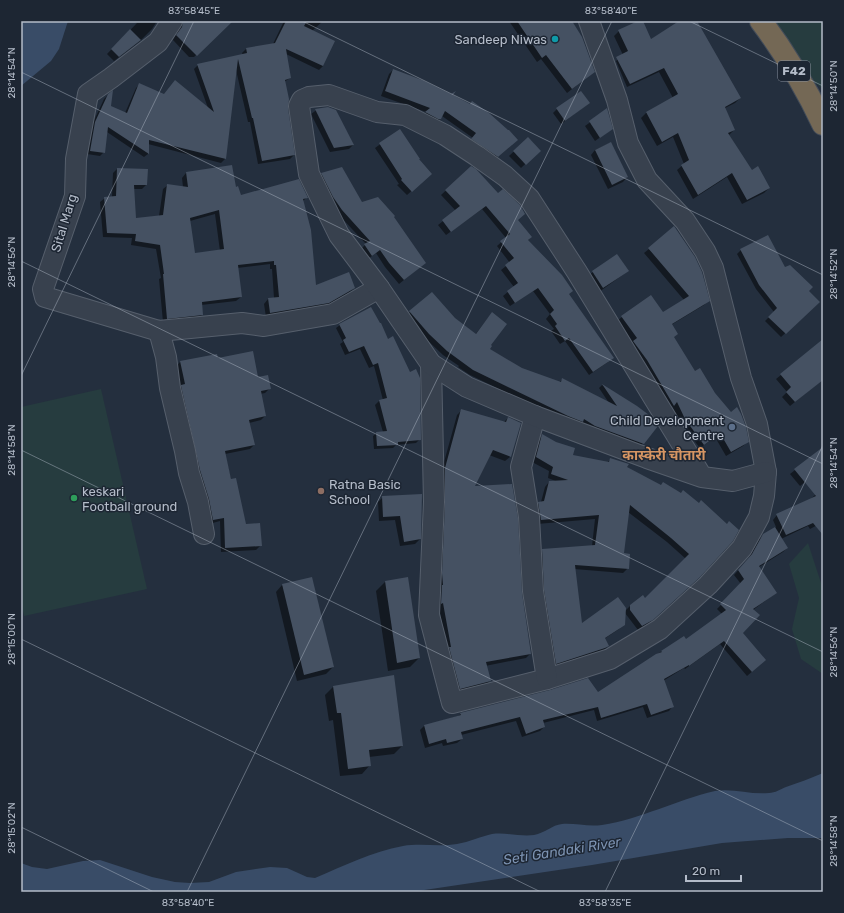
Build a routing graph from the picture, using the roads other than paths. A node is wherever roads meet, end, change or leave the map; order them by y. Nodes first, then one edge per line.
1 (172, 21) edge
2 (589, 21) edge
3 (760, 21) edge
4 (823, 124) edge
5 (379, 288) junction
6 (159, 331) junction
7 (431, 364) junction
8 (536, 416) junction
9 (766, 472) junction
10 (702, 477) junction
11 (204, 534) dead end
12 (547, 679) junction

1 - 6 street, Sital Marg
2 - 9 street
3 - 4 highway, F42
5 - 6 street
5 - 7 street
5 - 10 street
6 - 11 street
7 - 8 street
7 - 12 street
8 - 10 street
8 - 12 street
9 - 10 street
9 - 12 street

